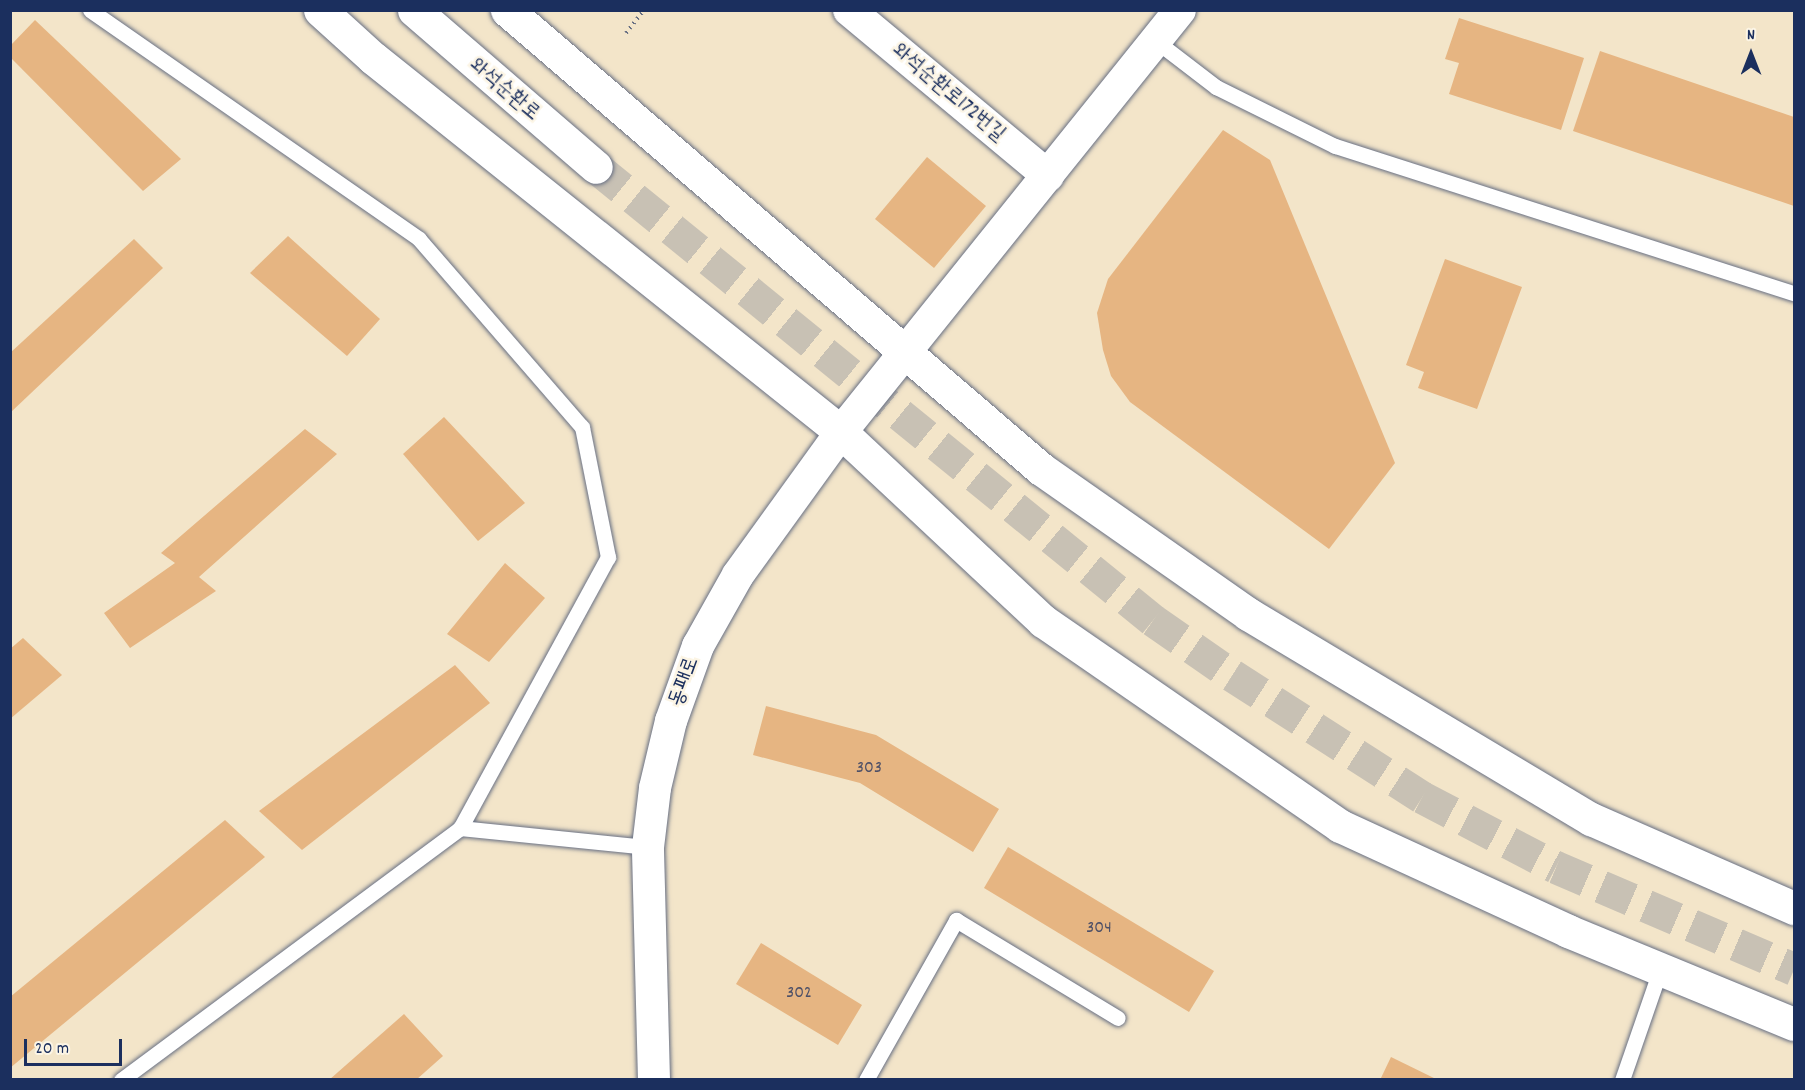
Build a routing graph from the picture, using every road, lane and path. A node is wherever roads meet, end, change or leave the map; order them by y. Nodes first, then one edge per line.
1 (90, 10) edge
2 (320, 10) edge
3 (414, 10) edge
4 (507, 10) edge
5 (644, 10) edge
6 (849, 10) edge
7 (1180, 10) edge
8 (626, 33) dead end
9 (1156, 40) junction
10 (596, 167) tunnel mouth
11 (1048, 176) junction
12 (1794, 293) edge
13 (909, 351) junction
14 (841, 432) junction
15 (460, 828) junction
16 (648, 847) junction
17 (1794, 908) edge
18 (1659, 970) junction
19 (1118, 1018) dead end
20 (1794, 1024) edge
21 (121, 1080) edge
22 (654, 1080) edge
23 (866, 1080) edge
24 (1622, 1080) edge

1 - 15 lane
2 - 14 street
3 - 10 street, 와석순환로
4 - 13 street
5 - 8 path
6 - 11 street, 와석순환로172번길
7 - 9 street
9 - 11 street
9 - 12 lane
11 - 13 street
13 - 14 street, 동패로
13 - 17 street
14 - 16 street, 동패로
14 - 18 street
15 - 16 lane
15 - 21 lane
16 - 22 street, 동패로
18 - 20 street
18 - 24 lane
19 - 23 lane

